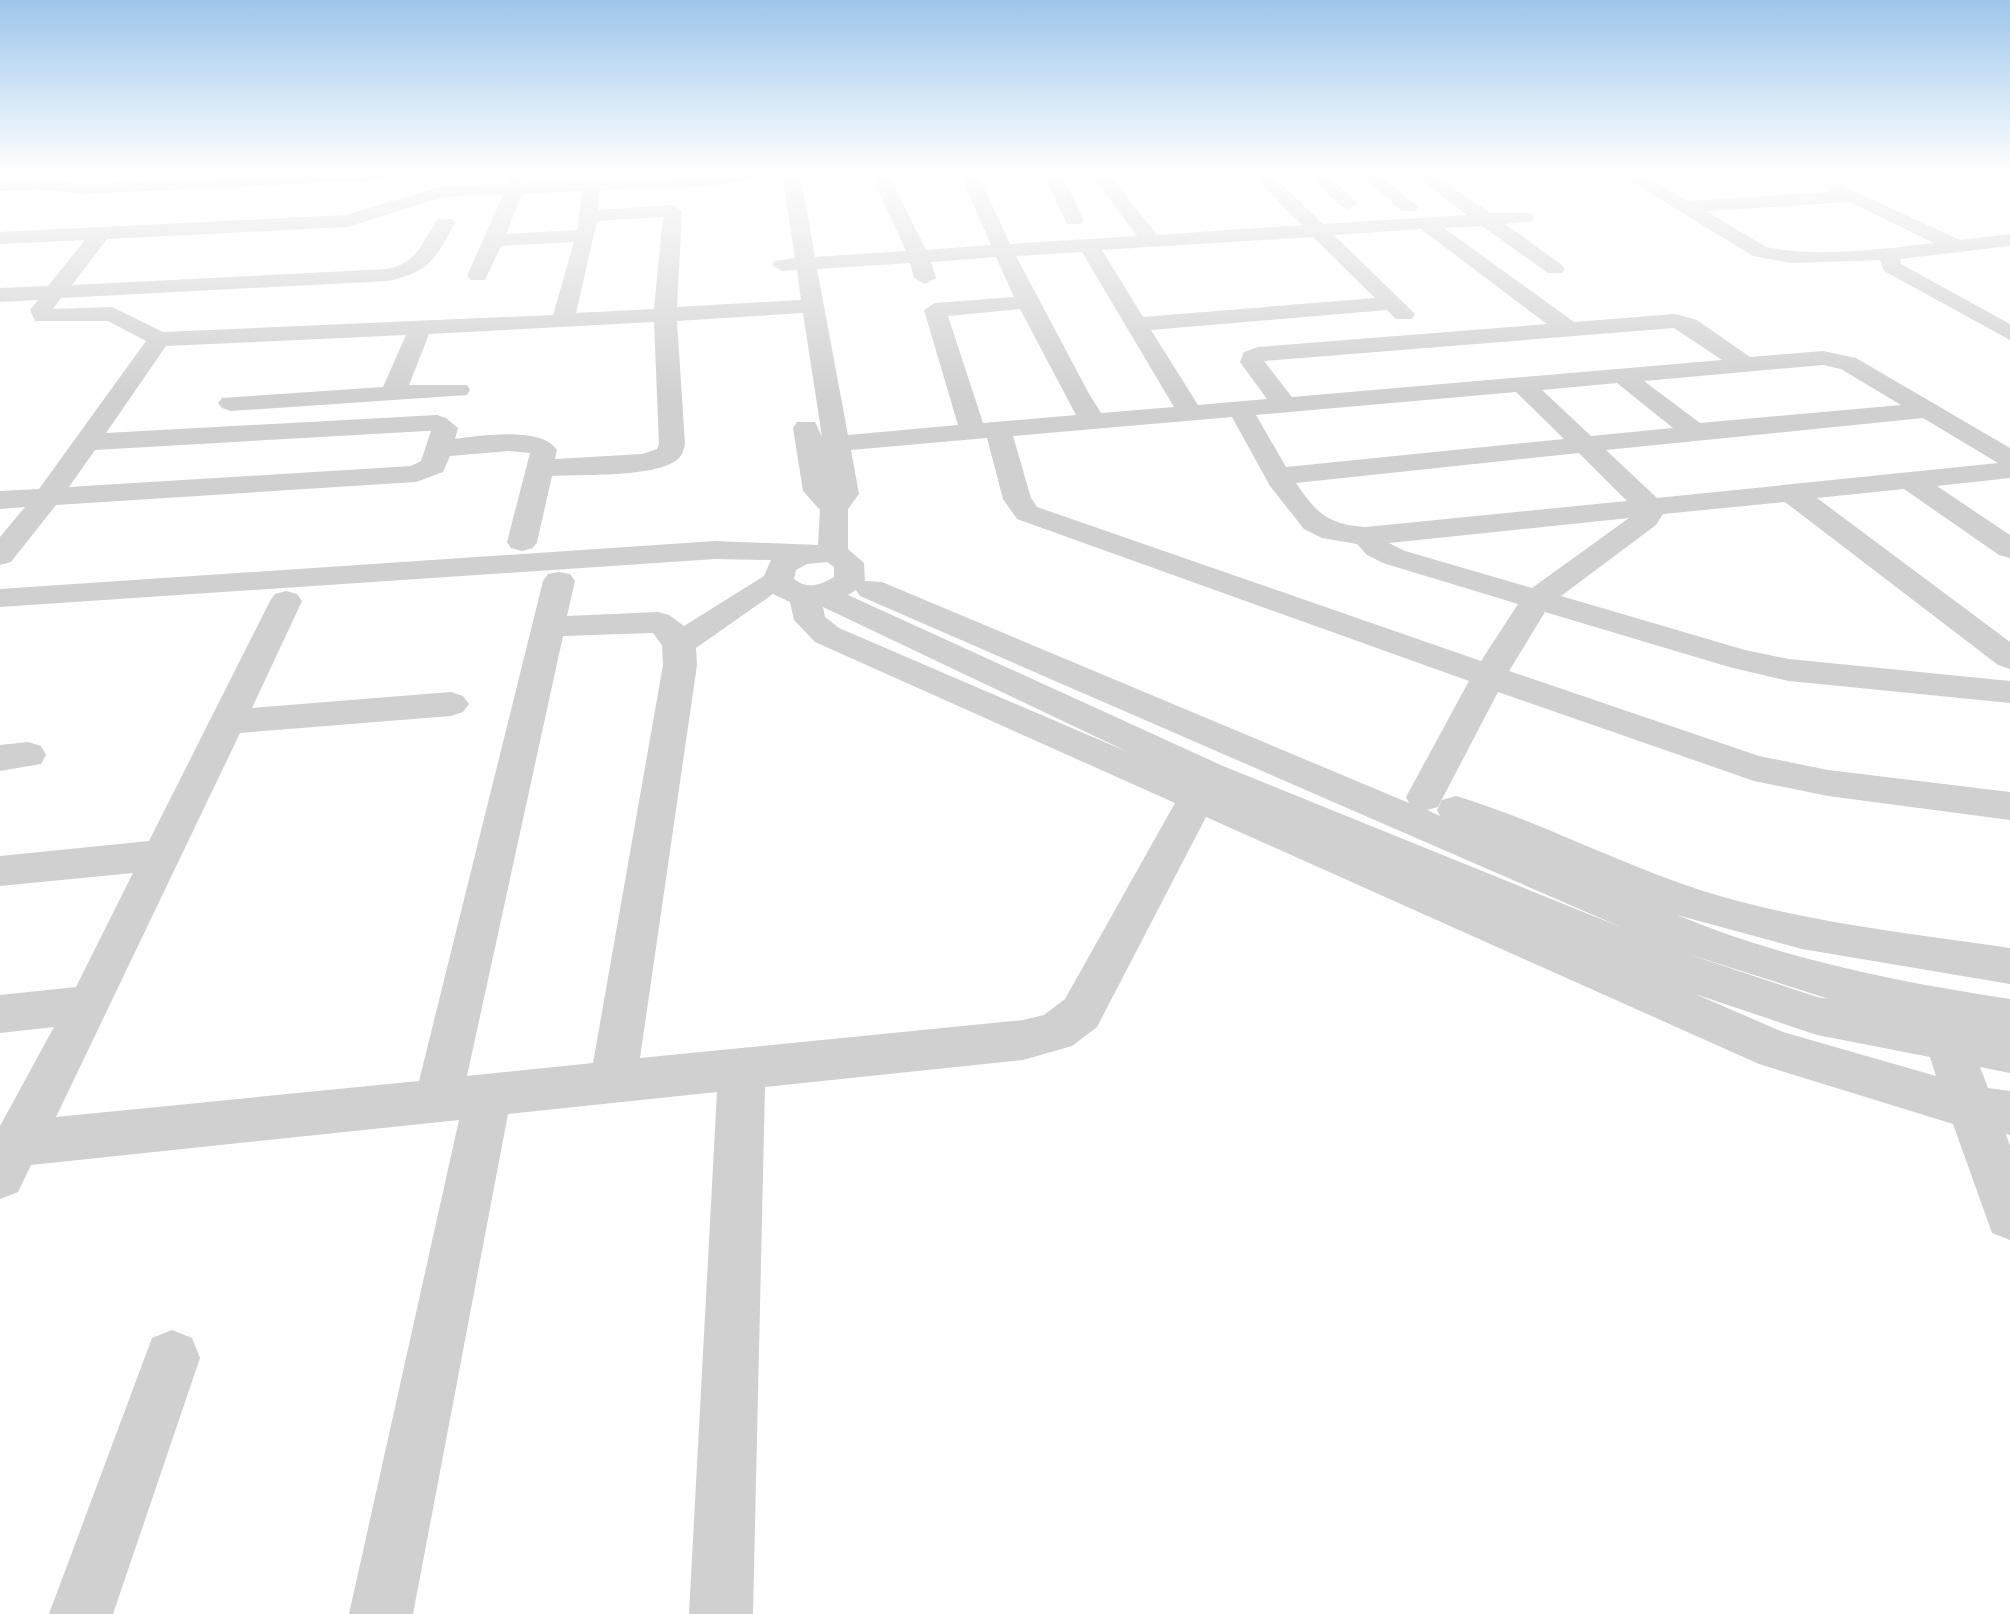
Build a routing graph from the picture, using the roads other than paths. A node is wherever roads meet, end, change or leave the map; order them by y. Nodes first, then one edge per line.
1 (79, 249) edge
2 (423, 249) edge
3 (431, 249) edge
4 (489, 249) edge
5 (581, 249) edge
6 (670, 249) edge
7 (789, 249) edge
8 (793, 249) edge
9 (915, 249) edge
10 (1041, 249) edge
11 (1091, 249) edge
12 (1339, 249) edge
13 (1463, 249) edge
14 (1526, 249) edge
15 (1741, 249) edge
16 (1919, 249) edge
17 (405, 250) dead end
18 (1003, 252) junction
19 (1724, 254) dead end
20 (1889, 254) junction
21 (919, 257) junction
22 (1758, 262) junction
23 (100, 264) dead end
24 (793, 264) junction
25 (74, 265) junction
26 (50, 266) dead end
27 (1555, 269) dead end
28 (478, 276) dead end
29 (52, 293) junction
30 (0, 295) edge
31 (1028, 302) junction
32 (1394, 303) junction
33 (812, 306) junction
34 (787, 307) junction
35 (935, 310) junction
36 (665, 315) junction
37 (563, 321) junction
38 (1137, 324) junction
39 (159, 327) junction
40 (420, 328) junction
41 (1567, 328) junction
42 (791, 332) dead end
43 (2010, 333) edge
44 (1431, 340) junction
45 (1359, 345) junction
46 (1747, 366) junction
47 (1624, 377) junction
48 (1524, 386) junction
49 (458, 390) dead end
50 (393, 393) junction
51 (1408, 395) junction
52 (231, 403) dead end
53 (1285, 405) junction
54 (803, 408) dead end
55 (1240, 409) junction
56 (1929, 410) junction
57 (1191, 413) junction
58 (1093, 422) junction
59 (985, 432) junction
60 (1707, 432) junction
61 (87, 442) junction
62 (834, 444) junction
63 (1585, 444) junction
64 (809, 446) junction
65 (439, 449) junction
66 (2010, 459) edge
67 (541, 468) junction
68 (2010, 470) edge
69 (1280, 476) junction
70 (1911, 481) junction
71 (1793, 494) junction
72 (48, 497) junction
73 (0, 500) edge
74 (1652, 509) junction
75 (834, 515) junction
76 (1366, 536) junction
77 (522, 542) junction
78 (2010, 549) edge
79 (715, 550) junction
80 (767, 551) junction
81 (0, 556) edge
82 (0, 573) edge
83 (559, 581) junction
84 (816, 581) junction
85 (0, 598) edge
86 (1537, 599) junction
87 (286, 601) junction
88 (0, 622) edge
89 (550, 627) junction
90 (681, 643) junction
91 (2010, 658) edge
92 (1488, 678) junction
93 (2010, 692) edge
94 (451, 704) dead end
95 (227, 722) junction
96 (1203, 786) junction
97 (1425, 797) junction
98 (2010, 806) edge
99 (162, 855) junction
100 (0, 871) edge
101 (2010, 966) edge
102 (90, 1004) junction
103 (0, 1014) edge
104 (2010, 1018) edge
105 (1941, 1026) junction
106 (2010, 1053) edge
107 (742, 1067) junction
108 (613, 1082) junction
109 (463, 1098) junction
110 (1991, 1110) edge
111 (8, 1160) edge
112 (2010, 1215) edge
113 (172, 1358) dead end
114 (81, 1614) edge
115 (381, 1614) edge
116 (721, 1614) edge

1 - 25 street
2 - 17 street
3 - 29 street
4 - 28 street
5 - 37 street
6 - 36 street
7 - 24 street
8 - 24 street
9 - 21 street
10 - 18 street
11 - 38 street
12 - 32 street
13 - 41 street
14 - 27 street
15 - 22 street
16 - 20 street
18 - 21 street
18 - 31 street
19 - 22 street
20 - 22 street
20 - 43 street
21 - 24 street
21 - 35 street
23 - 25 street
24 - 33 street
24 - 34 street
25 - 26 street
25 - 29 street
29 - 30 street
29 - 39 street
31 - 35 street
31 - 58 street
32 - 38 street
32 - 44 street
33 - 34 street
33 - 62 street
34 - 36 street
34 - 42 street
35 - 59 street
36 - 37 street
36 - 67 street
37 - 40 street
38 - 57 street
39 - 40 street
39 - 61 street
40 - 50 street
41 - 44 street
41 - 46 street
44 - 45 street
45 - 51 street
45 - 53 street
46 - 47 street
46 - 56 street
47 - 48 street
47 - 60 street
48 - 51 street
48 - 63 street
49 - 50 street
50 - 52 street
51 - 53 street
53 - 55 street
54 - 64 street
55 - 57 street
55 - 69 street
56 - 60 street
56 - 66 street
57 - 58 street
58 - 59 street
59 - 62 street
59 - 92 street
60 - 63 street
61 - 65 street
61 - 72 street
62 - 64 street
62 - 75 street
63 - 69 street
63 - 74 street
64 - 75 street
65 - 67 street
65 - 72 street
67 - 77 street
68 - 70 street
69 - 76 street
70 - 71 street
70 - 78 street
71 - 74 street
71 - 91 street
72 - 73 street
72 - 81 street
74 - 76 street
74 - 86 street
75 - 80 street
75 - 84 street
76 - 86 street
77 - 79 street
77 - 82 street
79 - 80 street
79 - 85 street
80 - 84 street
83 - 84 street
83 - 87 street
83 - 89 street
84 - 90 street
84 - 96 street
84 - 97 street
84 - 105 street
86 - 92 street
86 - 93 street
87 - 88 street
87 - 95 street
89 - 90 street
89 - 109 street
90 - 108 street
92 - 97 street
92 - 98 street
94 - 95 street
95 - 99 street
96 - 105 street
96 - 107 street
96 - 110 street
97 - 101 street
99 - 100 street
99 - 102 street
102 - 103 street
102 - 111 street
104 - 105 street
105 - 106 street
105 - 110 street
107 - 108 street
107 - 116 street
108 - 109 street
109 - 111 street
109 - 115 street
110 - 112 street
113 - 114 street

